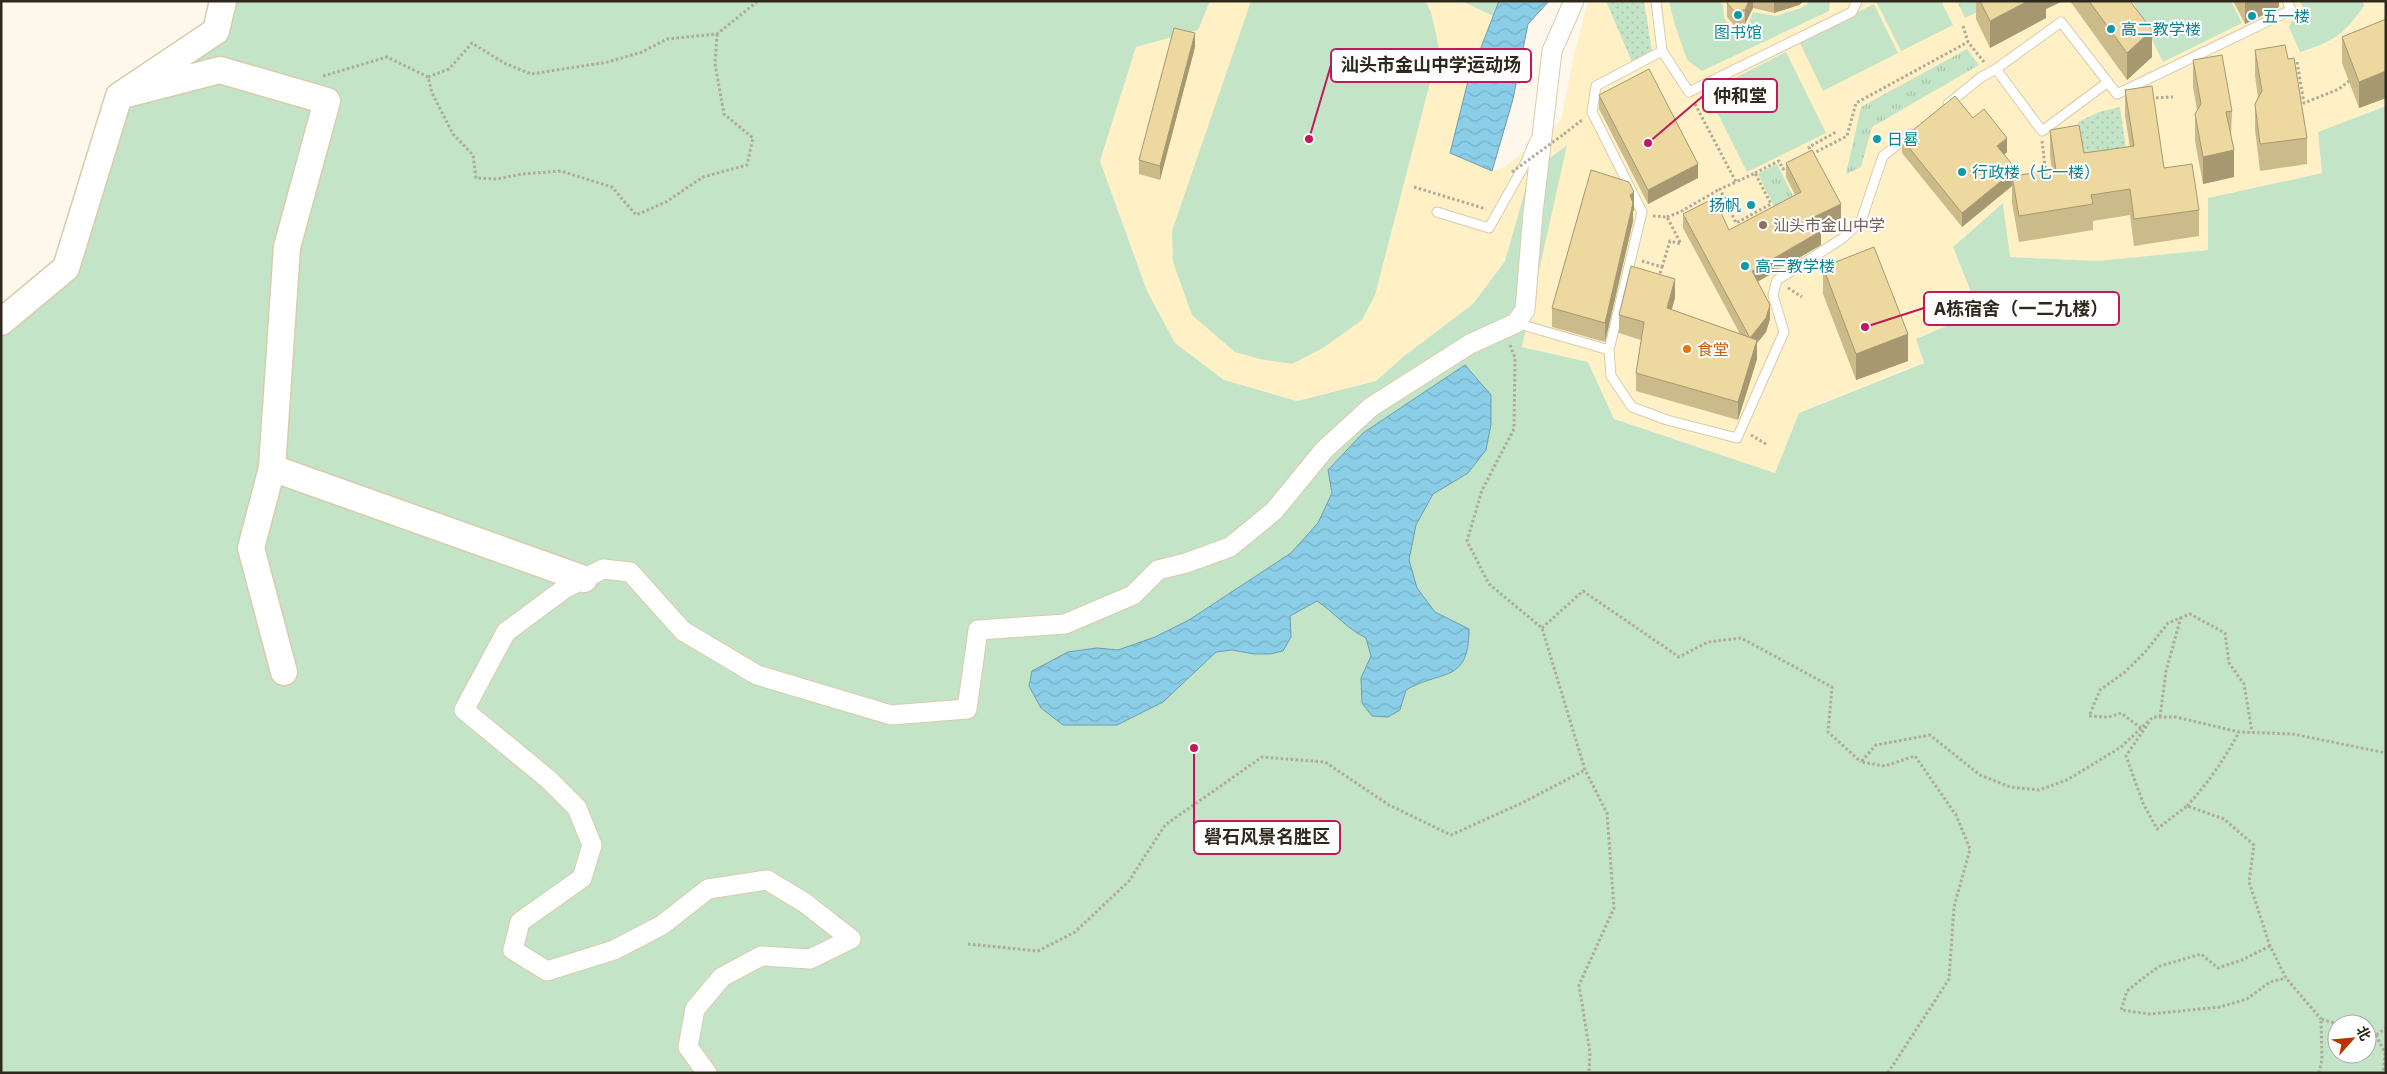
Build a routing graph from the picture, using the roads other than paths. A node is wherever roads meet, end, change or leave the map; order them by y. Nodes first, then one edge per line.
1 (222, 1) edge
2 (1574, 1) edge
3 (1656, 1) edge
4 (1857, 1) edge
5 (2287, 1) edge
6 (1662, 51) junction
7 (1996, 69) junction
8 (2108, 82) junction
9 (119, 96) junction
10 (1943, 108) edge
11 (1543, 118) junction
12 (1920, 126) edge
13 (1438, 212) dead end
14 (1, 322) edge
15 (1510, 326) junction
16 (1609, 350) junction
17 (272, 468) junction
18 (584, 579) junction
19 (284, 672) dead end
20 (706, 1073) edge

1 - 9 street
2 - 11 street
3 - 6 lane
4 - 6 lane
5 - 8 lane
6 - 16 lane
7 - 8 lane
7 - 8 lane
7 - 10 lane
9 - 14 street
9 - 17 street
11 - 13 lane
11 - 15 street
12 - 16 lane
15 - 16 lane
15 - 18 street
17 - 18 street
17 - 19 street
18 - 20 street

